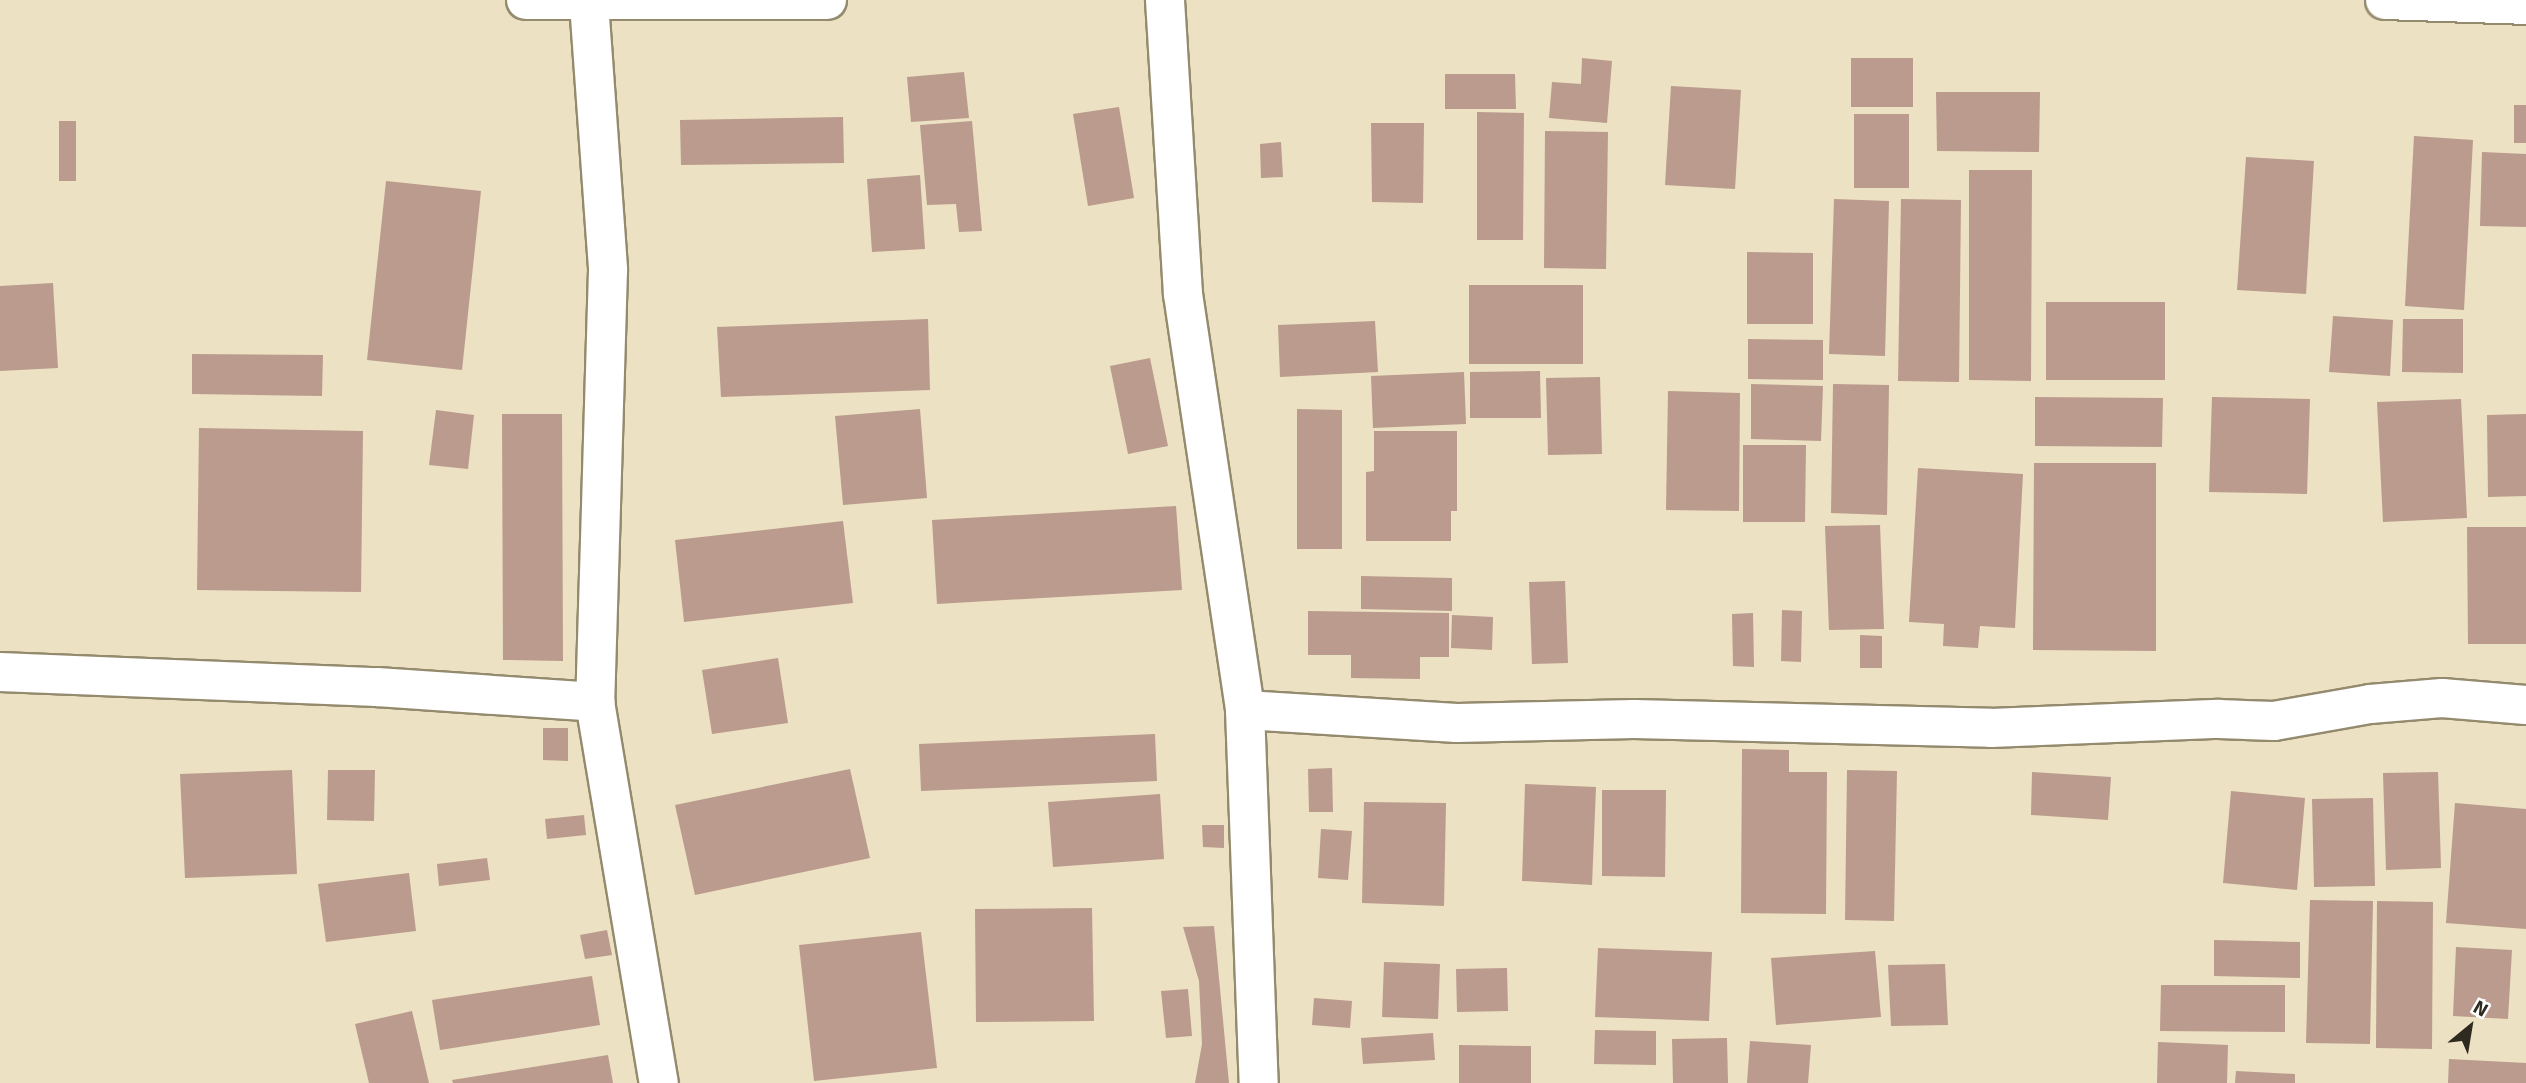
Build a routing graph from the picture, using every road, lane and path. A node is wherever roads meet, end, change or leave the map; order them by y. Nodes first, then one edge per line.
1 (526, 0) edge
2 (827, 0) edge
3 (1165, 0) edge
4 (2385, 0) edge
5 (589, 3) junction
6 (2526, 5) edge
7 (0, 672) edge
8 (595, 702) junction
9 (2526, 705) edge
10 (1245, 710) junction
11 (659, 1083) edge
12 (1259, 1083) edge

1 - 5 street
2 - 5 street
3 - 10 street
4 - 6 street
5 - 8 street
7 - 8 street
8 - 11 street
9 - 10 street
10 - 12 street

